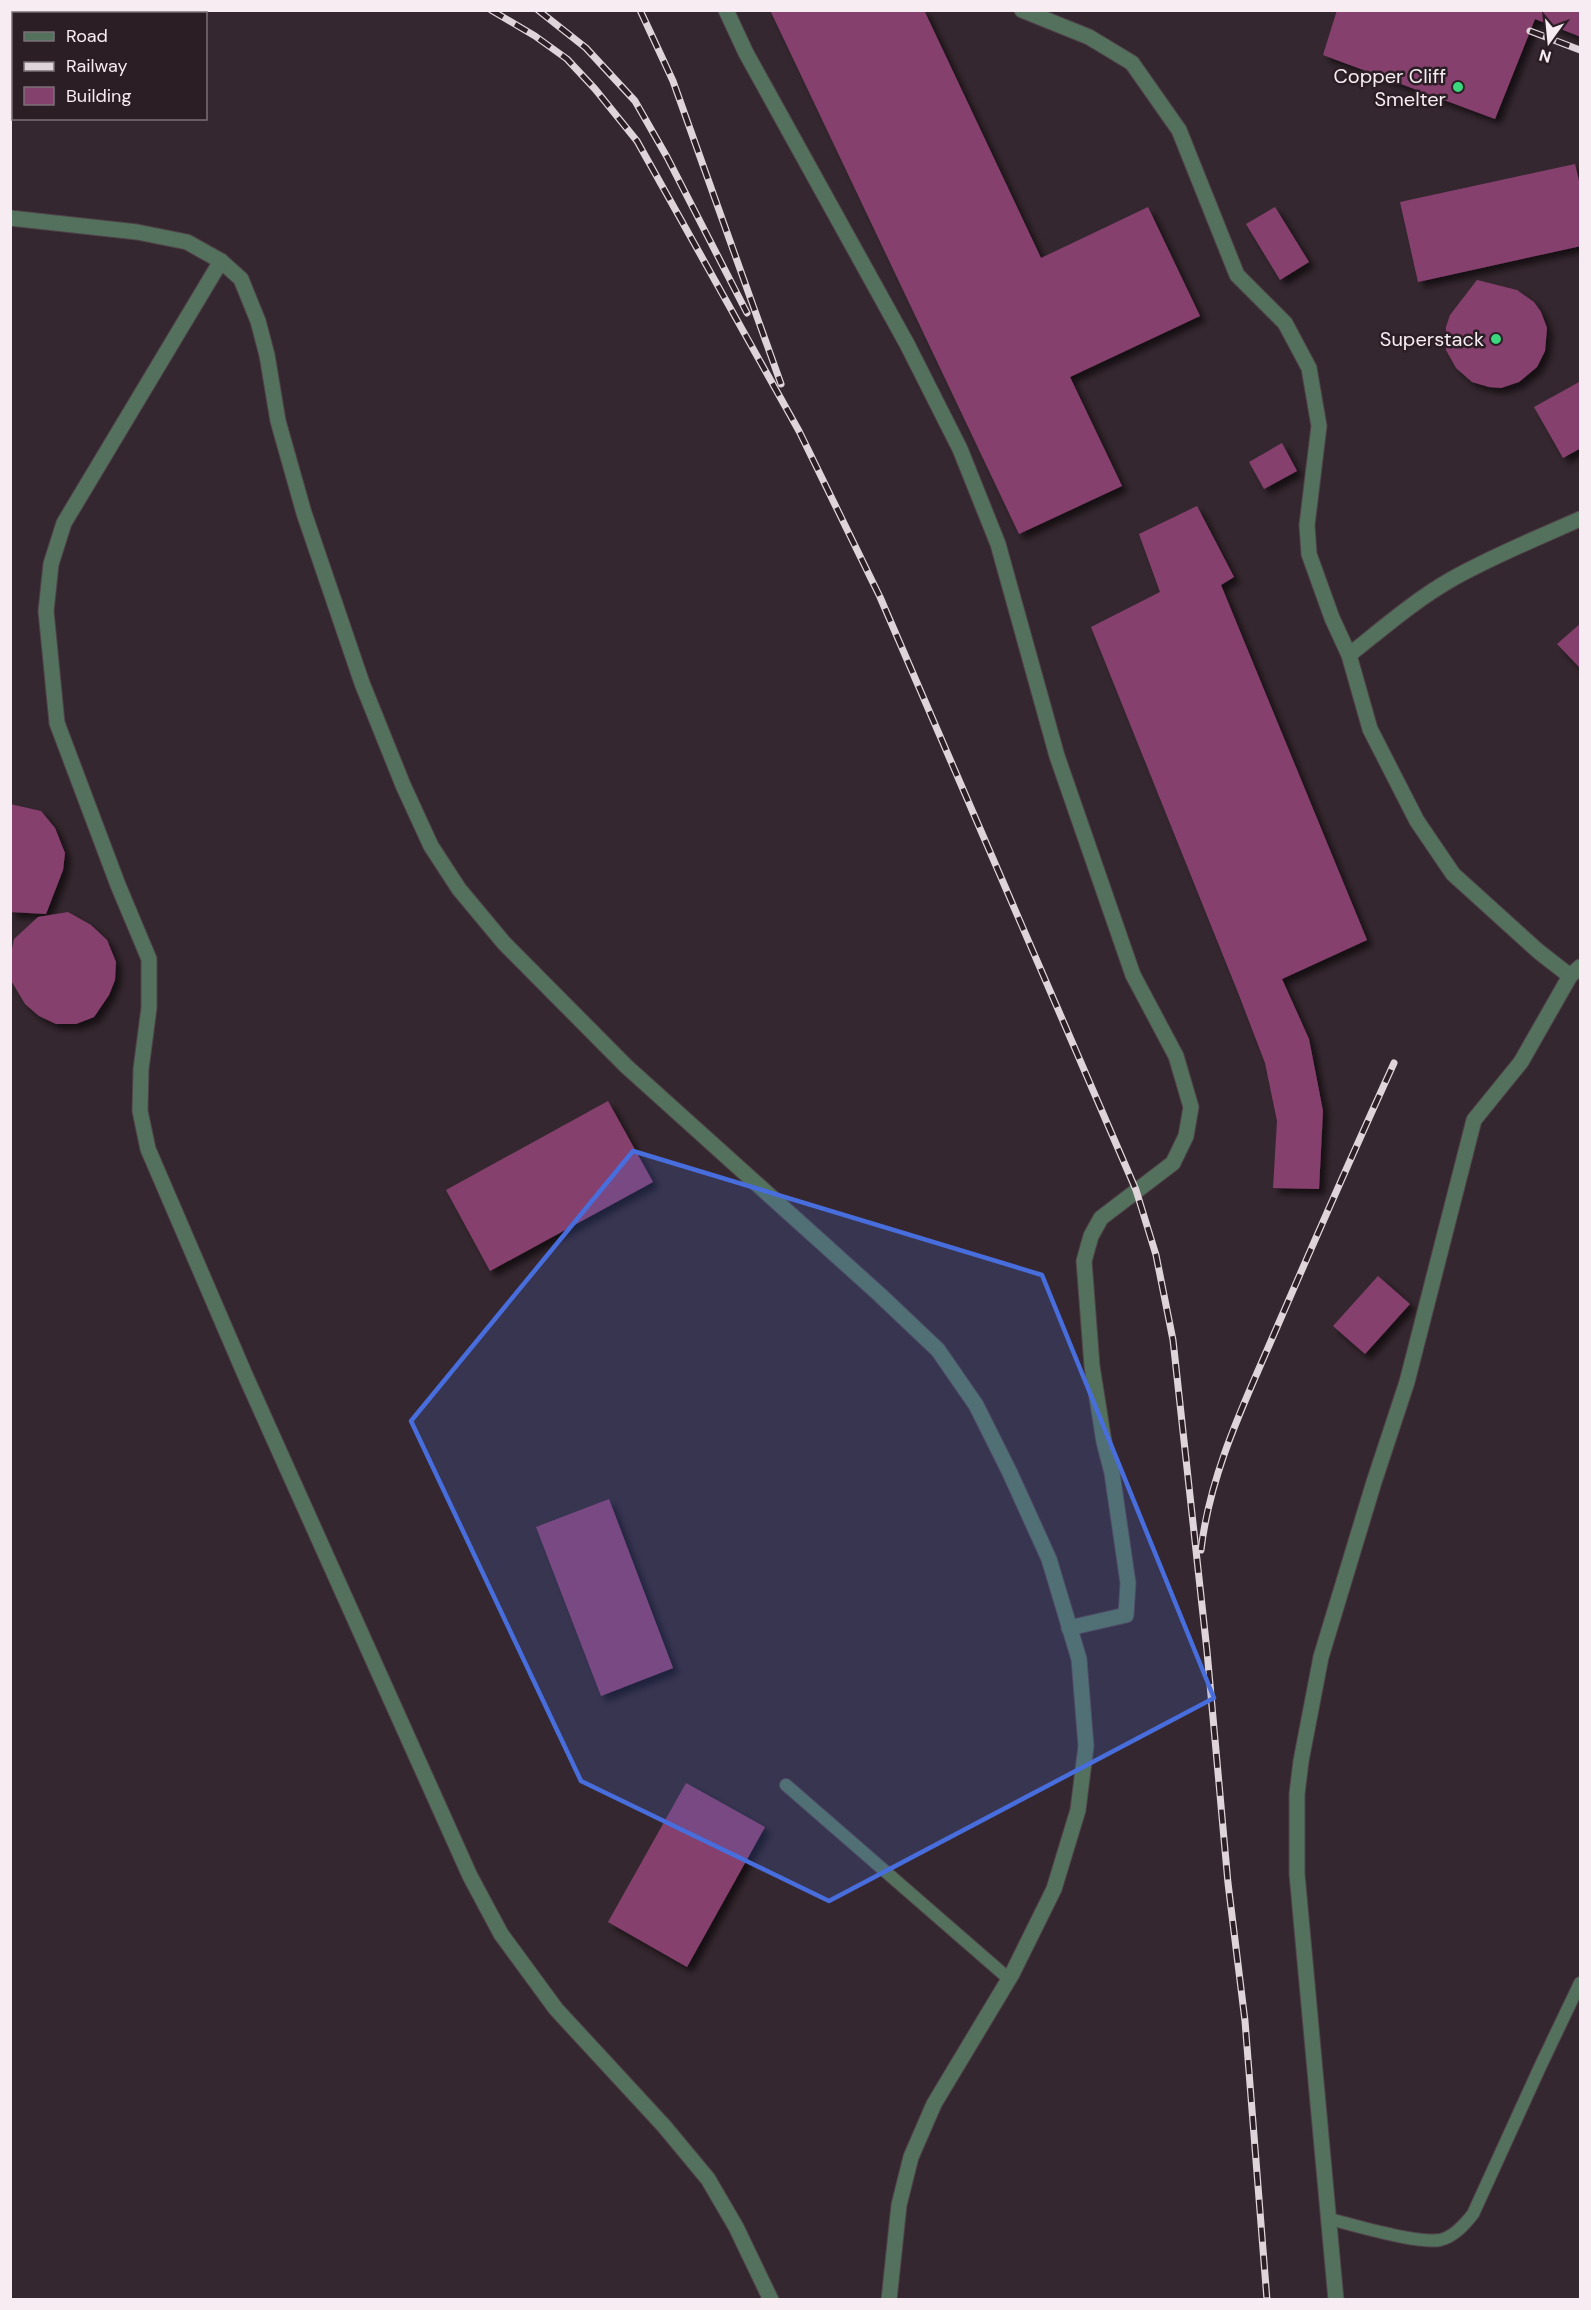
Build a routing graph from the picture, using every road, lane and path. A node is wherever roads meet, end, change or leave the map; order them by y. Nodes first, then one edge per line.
1 (726, 10) edge
2 (1022, 10) edge
3 (10, 218) edge
4 (221, 261) junction
5 (1581, 519) edge
6 (1349, 656) junction
7 (1575, 971) edge
8 (1069, 1628) junction
9 (786, 1785) dead end
10 (1009, 1979) junction
11 (1581, 1983) edge
12 (1329, 2219) junction
13 (771, 2300) edge
14 (889, 2300) edge
15 (1336, 2300) edge

1 - 8 street
2 - 6 street
3 - 4 street
4 - 8 street
4 - 13 street
5 - 6 street
6 - 7 street
7 - 12 street
8 - 10 street
9 - 10 lane
10 - 14 street
11 - 12 lane
12 - 15 street

